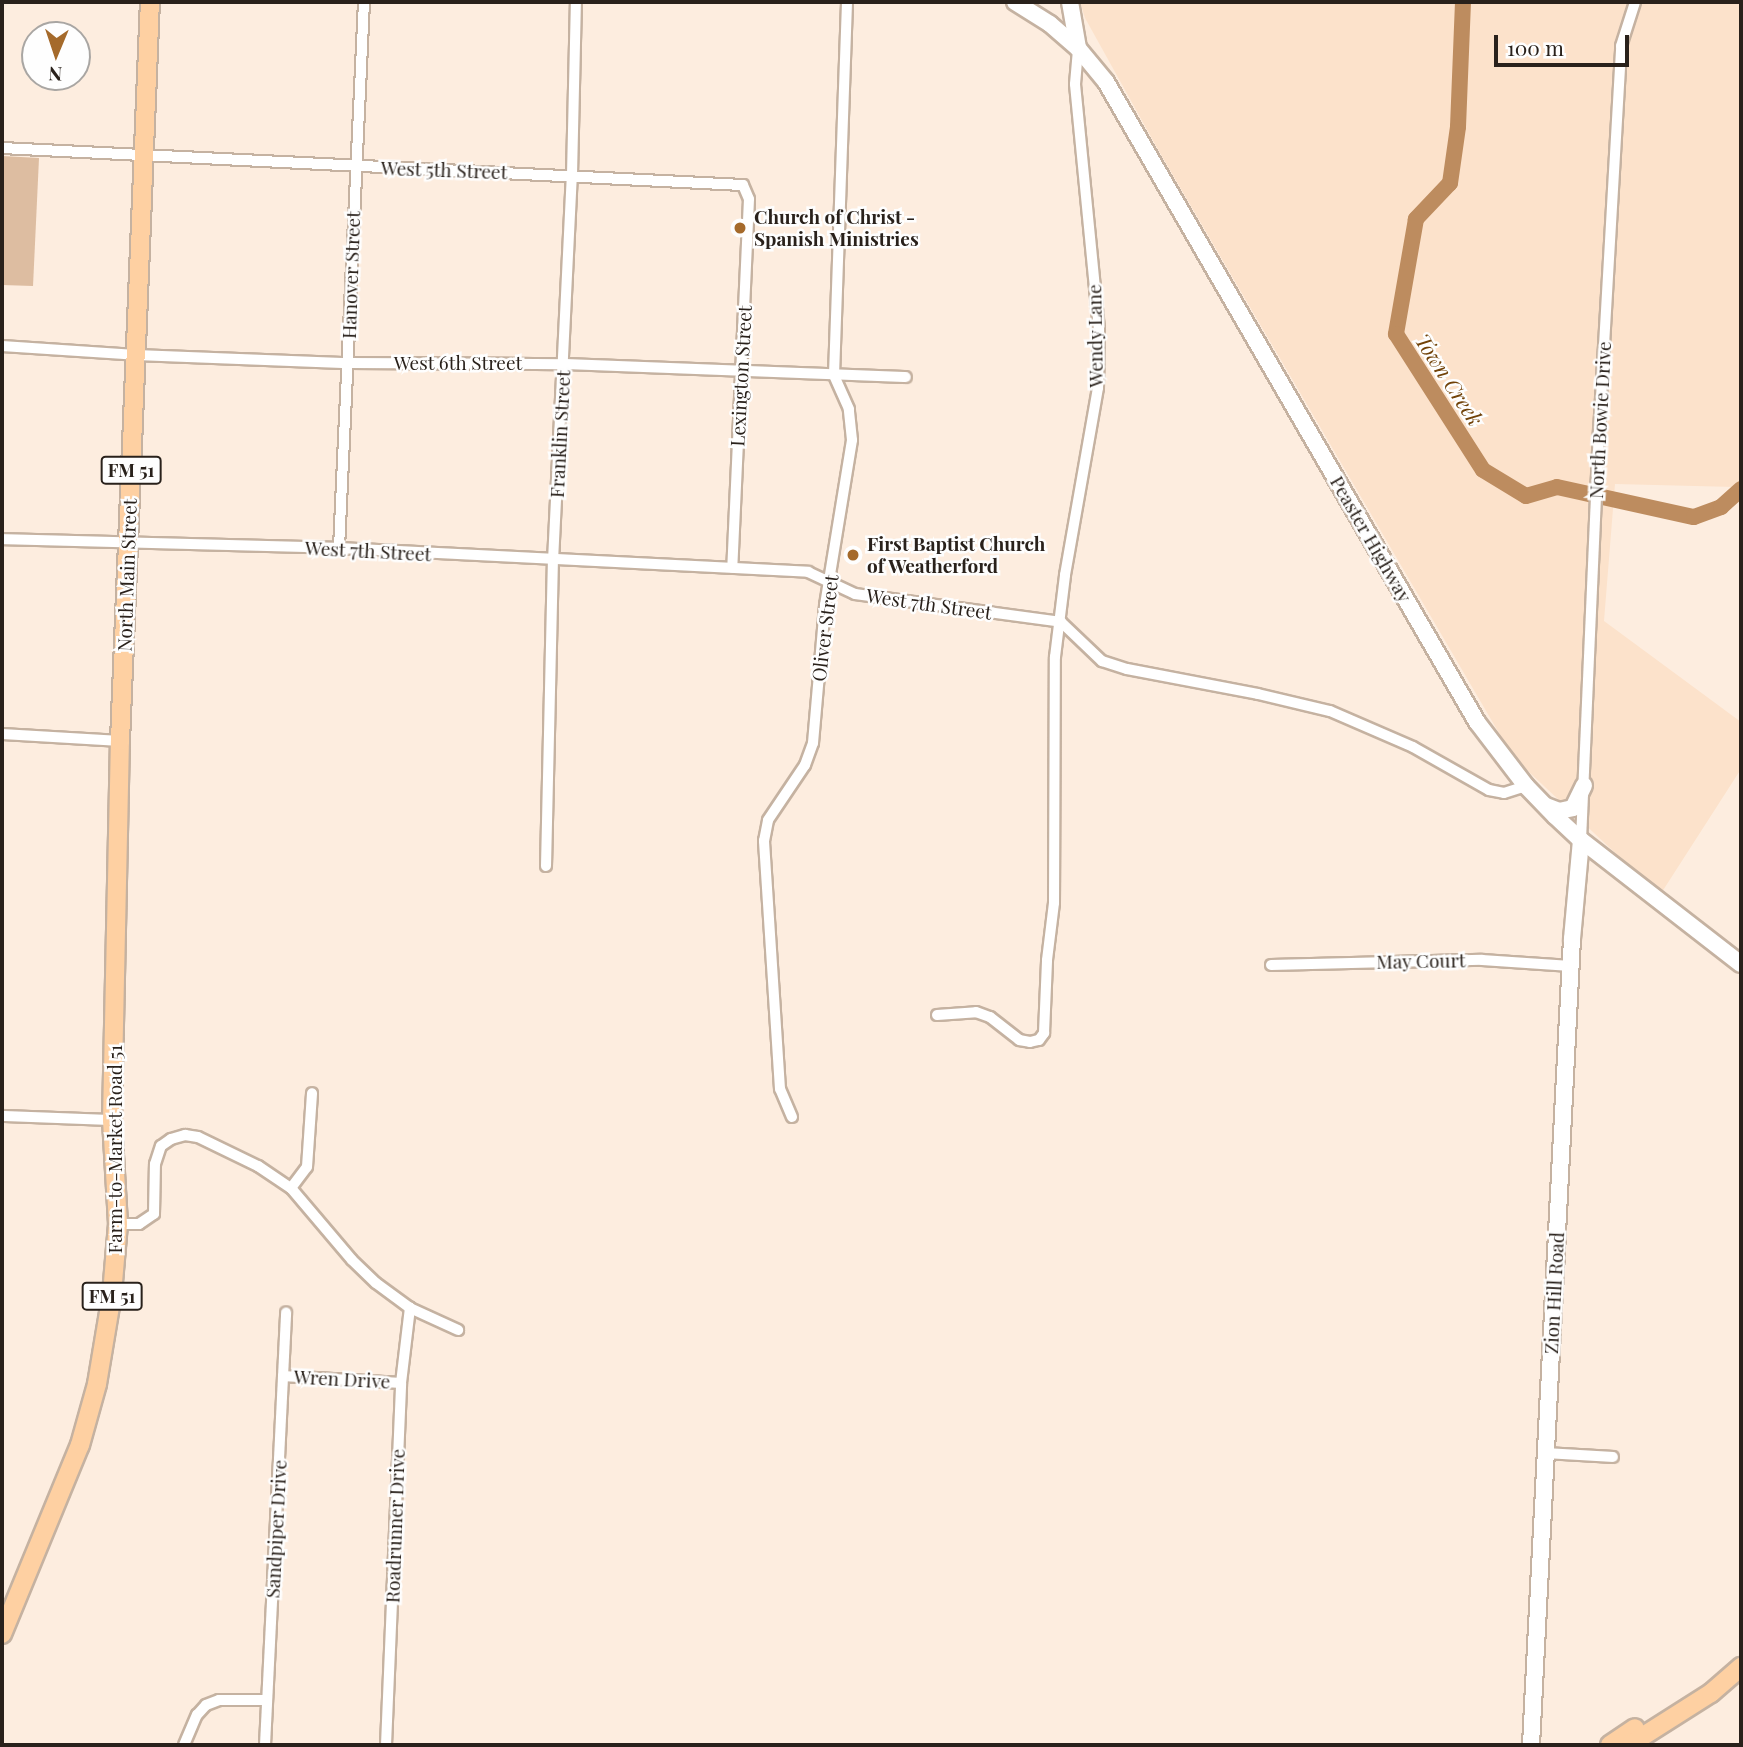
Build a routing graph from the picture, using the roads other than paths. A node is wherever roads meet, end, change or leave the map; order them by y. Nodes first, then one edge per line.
1 (150, 2) edge
2 (364, 2) edge
3 (576, 2) edge
4 (847, 2) edge
5 (1015, 2) edge
6 (1070, 2) edge
7 (1635, 2) edge
8 (1078, 48) junction
9 (2, 148) edge
10 (146, 155) junction
11 (355, 167) junction
12 (572, 175) junction
13 (743, 186) joint
14 (2, 346) edge
15 (136, 355) junction
16 (349, 363) junction
17 (564, 364) junction
18 (741, 371) junction
19 (834, 375) junction
20 (906, 377) dead end
21 (2, 539) edge
22 (128, 543) junction
23 (339, 548) junction
24 (553, 561) junction
25 (732, 568) junction
26 (830, 582) junction
27 (1061, 622) junction
28 (2, 734) edge
29 (120, 741) junction
30 (1584, 785) junction
31 (1526, 786) junction
32 (1545, 805) junction
33 (1581, 840) junction
34 (1612, 864) junction
35 (546, 866) dead end
36 (1578, 878) junction
37 (118, 939) joint
38 (1741, 964) edge
39 (1271, 965) dead end
40 (1571, 966) junction
41 (937, 1015) dead end
42 (312, 1093) dead end
43 (2, 1116) edge
44 (792, 1117) dead end
45 (112, 1120) junction
46 (290, 1188) junction
47 (118, 1224) junction
48 (411, 1308) junction
49 (285, 1313) dead end
50 (458, 1330) dead end
51 (283, 1376) junction
52 (401, 1382) junction
53 (1546, 1453) junction
54 (1613, 1457) dead end
55 (2, 1634) edge
56 (1741, 1667) edge
57 (1711, 1693) junction
58 (267, 1700) junction
59 (184, 1745) edge
60 (265, 1745) edge
61 (386, 1745) edge
62 (1531, 1745) edge
63 (1610, 1745) edge
64 (1629, 1745) edge

1 - 10 main road, North Main Street / FM 51
2 - 11 street, Hanover Street
3 - 12 street, Franklin Street
4 - 19 street, Oliver Street
5 - 8 main road, Peaster Highway
6 - 8 main road
7 - 30 street, North Bowie Drive
8 - 27 street, Wendy Lane
8 - 31 main road, Peaster Highway
9 - 10 street, West 5th Street
10 - 11 street, West 5th Street
10 - 15 main road, North Main Street / FM 51
11 - 12 street, West 5th Street
11 - 16 street, Hanover Street
12 - 13 street, West 5th Street
12 - 17 street, Franklin Street
13 - 18 street, Lexington Street
14 - 15 street, West 6th Street
15 - 16 street, West 6th Street
15 - 22 main road, North Main Street / FM 51
16 - 17 street, West 6th Street
16 - 23 street, Hanover Street
17 - 18 street, West 6th Street
17 - 24 street, Franklin Street
18 - 19 street, West 6th Street
18 - 25 street, Lexington Street
19 - 20 street, West 6th Street
19 - 26 street, Oliver Street
21 - 22 street, West 7th Street
22 - 23 street, West 7th Street
22 - 29 main road, North Main Street / FM 51
23 - 24 street, West 7th Street
24 - 25 street, West 7th Street
24 - 35 street, Franklin Street
25 - 26 street, West 7th Street
26 - 27 street, West 7th Street
26 - 44 street, Oliver Street
27 - 31 street
27 - 41 street, Wendy Lane
28 - 29 street
29 - 37 main road, North Main Street / FM 51
30 - 32 main road
30 - 33 street, North Bowie Drive
31 - 32 main road, Peaster Highway
32 - 33 main road, Peaster Highway
33 - 34 main road, Peaster Highway
33 - 36 main road, Zion Hill Road
34 - 36 main road
34 - 38 main road, Peaster Highway
36 - 40 main road, Zion Hill Road
37 - 45 main road, Farm-to-Market Road 51 / FM 51
39 - 40 street, May Court
40 - 53 main road, Zion Hill Road
42 - 46 street
43 - 45 street
45 - 47 main road, Farm-to-Market Road 51 / FM 51
46 - 47 street
46 - 48 street
47 - 55 main road, Farm-to-Market Road 51 / FM 51
48 - 50 street
48 - 52 street, Roadrunner Drive
49 - 51 street, Sandpiper Drive
51 - 52 street, Wren Drive
51 - 58 street, Sandpiper Drive
52 - 61 street, Roadrunner Drive
53 - 54 street
53 - 62 main road, Zion Hill Road
56 - 57 main road
57 - 63 main road
57 - 64 main road
58 - 59 street
58 - 60 street, Sandpiper Drive

